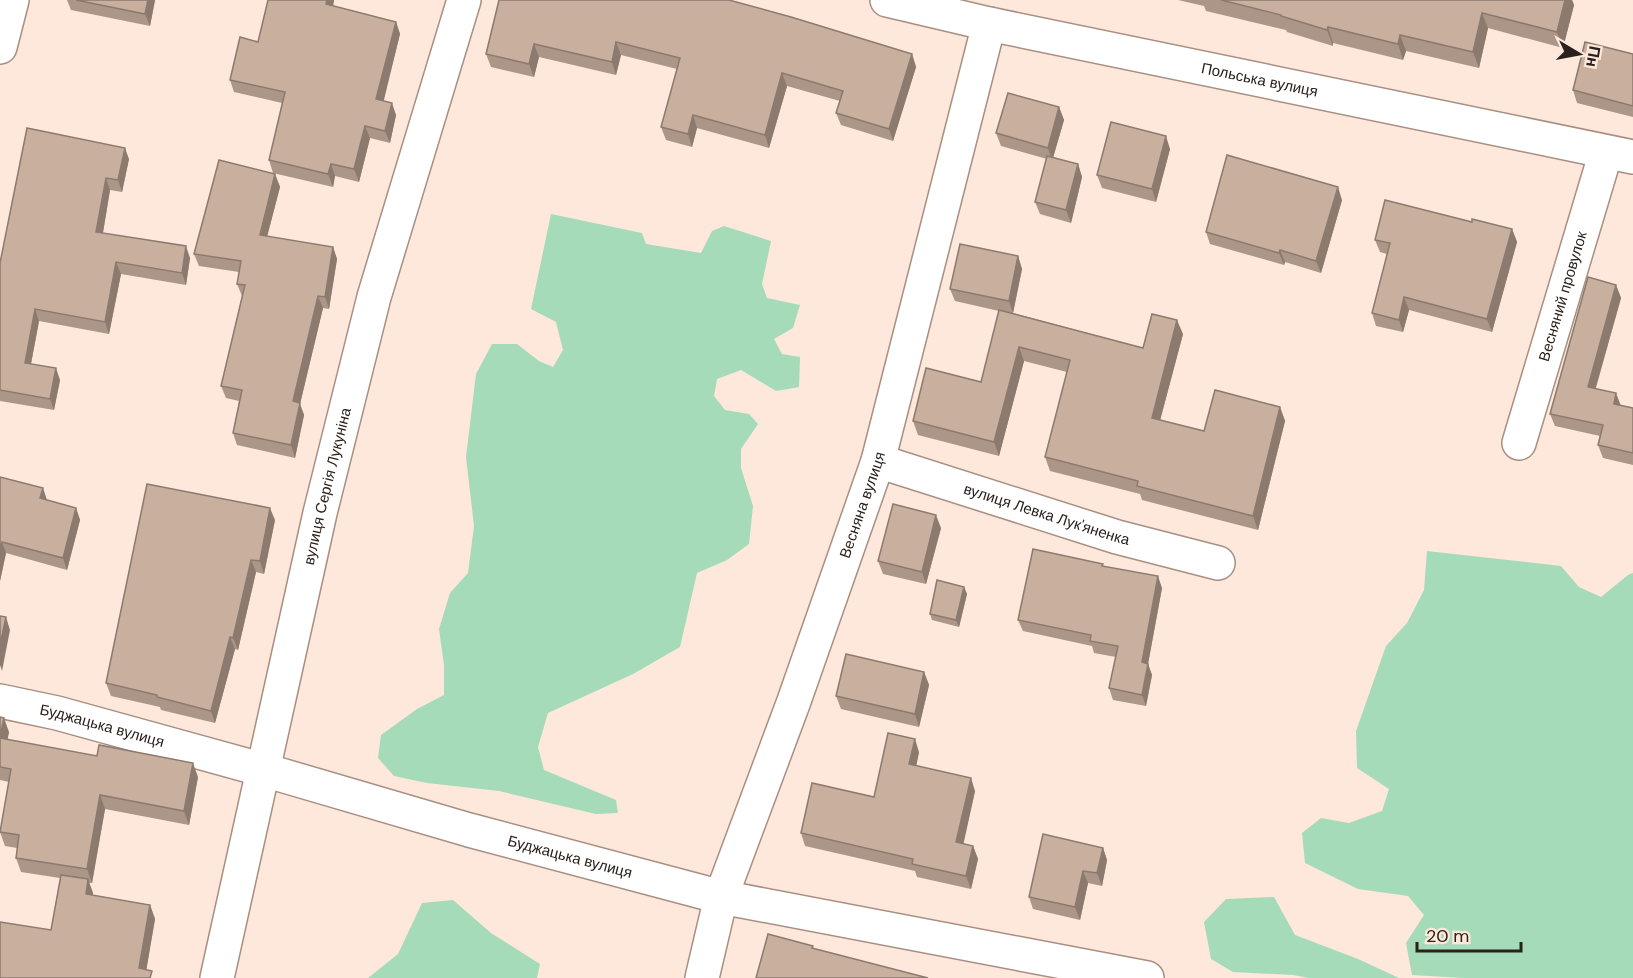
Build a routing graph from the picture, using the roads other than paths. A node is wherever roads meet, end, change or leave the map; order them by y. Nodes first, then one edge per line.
1 (12, 0) edge
2 (464, 0) edge
3 (887, 0) edge
4 (989, 24) junction
5 (0, 47) edge
6 (1620, 154) edge
7 (1519, 442) dead end
8 (878, 461) junction
9 (1218, 563) dead end
10 (0, 701) edge
11 (264, 770) junction
12 (721, 897) junction
13 (217, 978) edge
14 (702, 978) edge
15 (1147, 978) edge

1 - 5 street
2 - 11 street, вулиця Сергія Лукуніна
3 - 4 street, Польська вулиця
4 - 6 street, Польська вулиця
4 - 8 street, Весняна вулиця
6 - 7 street, Весняний провулок
8 - 9 street, вулиця Левка Лук'яненка
8 - 12 street, Весняна вулиця
10 - 11 street, Буджацька вулиця
11 - 12 street, Буджацька вулиця
11 - 13 street, вулиця Сергія Лукуніна
12 - 14 street, Весняна вулиця
12 - 15 street, Буджацька вулиця

